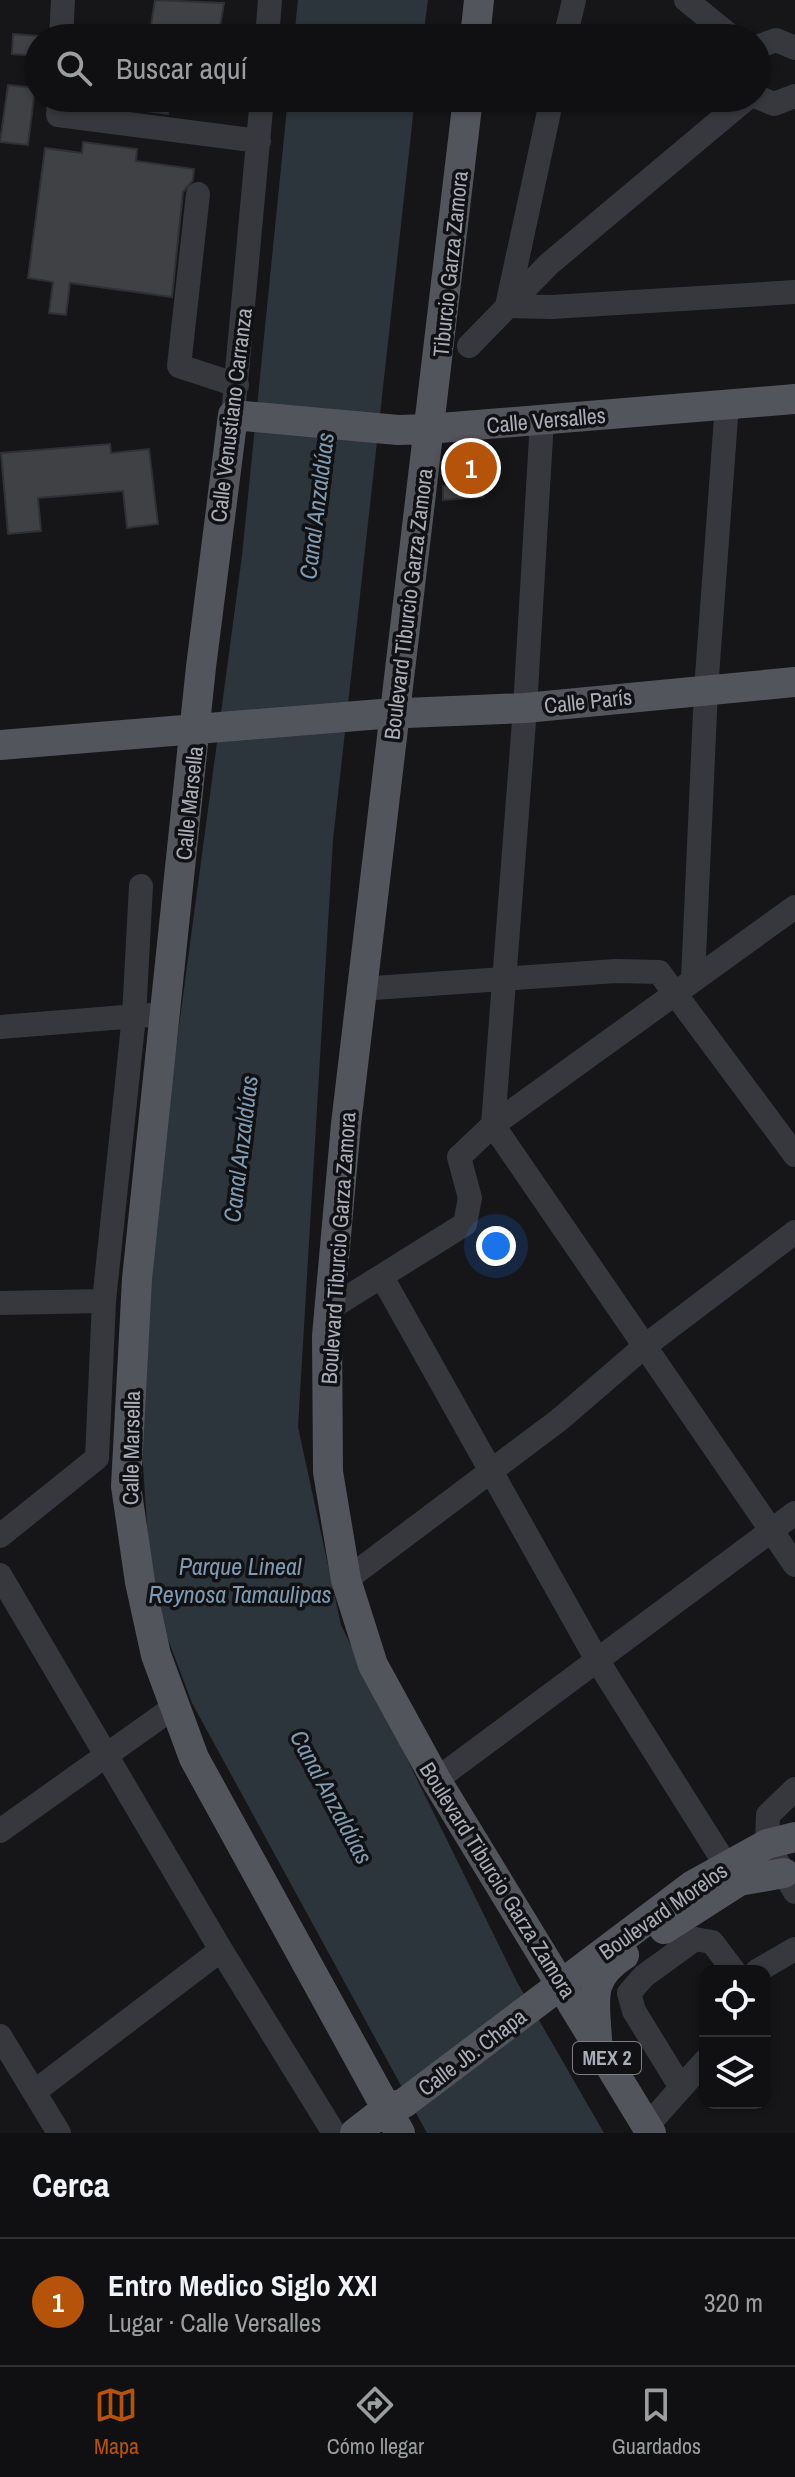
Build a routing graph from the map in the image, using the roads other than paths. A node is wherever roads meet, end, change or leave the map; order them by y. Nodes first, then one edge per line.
1 (63, 0) edge
2 (270, 0) edge
3 (464, 0) edge
4 (479, 0) edge
5 (574, 0) edge
6 (686, 0) edge
7 (62, 24) edge
8 (268, 24) edge
9 (461, 24) edge
10 (476, 24) edge
11 (568, 24) edge
12 (716, 24) edge
13 (771, 42) edge
14 (795, 48) edge
15 (795, 96) edge
16 (771, 103) edge
17 (58, 112) edge
18 (261, 112) edge
19 (452, 112) edge
20 (466, 112) edge
21 (549, 112) edge
22 (730, 112) edge
23 (259, 141) junction
24 (198, 194) dead end
25 (795, 292) edge
26 (507, 306) junction
27 (469, 346) dead end
28 (237, 385) junction
29 (795, 399) edge
30 (727, 404) junction
31 (240, 416) junction
32 (542, 420) junction
33 (414, 430) junction
34 (795, 682) edge
35 (706, 690) junction
36 (525, 708) junction
37 (388, 714) junction
38 (207, 731) junction
39 (0, 745) edge
40 (141, 886) dead end
41 (795, 907) edge
42 (505, 980) junction
43 (684, 985) junction
44 (360, 989) junction
45 (167, 1014) junction
46 (134, 1016) junction
47 (0, 1027) edge
48 (493, 1125) junction
49 (795, 1155) edge
50 (795, 1232) edge
51 (382, 1277) junction
52 (104, 1301) junction
53 (0, 1303) edge
54 (329, 1309) junction
55 (645, 1346) junction
56 (489, 1471) junction
57 (795, 1513) edge
58 (771, 1531) junction
59 (0, 1536) edge
60 (795, 1565) edge
61 (0, 1575) edge
62 (346, 1580) junction
63 (597, 1660) junction
64 (174, 1707) junction
65 (105, 1756) junction
66 (436, 1780) junction
67 (795, 1789) edge
68 (0, 1831) edge
69 (781, 1840) edge
70 (726, 1865) junction
71 (789, 1882) edge
72 (795, 1949) edge
73 (221, 1950) junction
74 (729, 1965) edge
75 (767, 1965) edge
76 (551, 1992) junction
77 (0, 2036) edge
78 (597, 2041) junction
79 (699, 2067) edge
80 (680, 2086) junction
81 (34, 2092) junction
82 (397, 2115) edge
83 (649, 2129) edge
84 (59, 2133) edge
85 (334, 2133) edge
86 (355, 2133) edge

1 - 7 street
2 - 8 street
3 - 9 main road
4 - 10 main road
5 - 11 street
6 - 12 street
13 - 14 street
15 - 16 street
17 - 23 street
18 - 23 street, Calle Venustiano Carranza
19 - 33 main road, Boulevard Tiburcio Garza Zamora
20 - 33 main road, Tiburcio Garza Zamora
21 - 26 street
22 - 26 street
23 - 28 street, Calle Venustiano Carranza
24 - 28 street
25 - 26 street
26 - 27 street
28 - 31 street, Calle Venustiano Carranza
29 - 30 main road, Calle Versalles
30 - 32 main road, Calle Versalles
30 - 35 street
31 - 33 main road, Calle Versalles
31 - 38 main road, Calle Venustiano Carranza
32 - 33 main road, Calle Versalles
32 - 36 street
33 - 37 main road, Boulevard Tiburcio Garza Zamora
34 - 35 main road, Calle París
35 - 36 main road, Calle París
35 - 43 street
36 - 37 main road, Calle París
36 - 42 street
37 - 38 main road, Calle París
37 - 44 main road, Boulevard Tiburcio Garza Zamora
38 - 39 main road, Calle París
38 - 45 main road, Calle Marsella
40 - 46 street
41 - 43 street
42 - 43 street
42 - 44 street
42 - 48 street
43 - 48 street
43 - 49 street
44 - 54 main road, Boulevard Tiburcio Garza Zamora
45 - 46 street
45 - 64 main road, Calle Marsella
46 - 47 street
46 - 52 street
48 - 51 street
48 - 55 street
50 - 55 street
51 - 54 street
51 - 56 street
52 - 53 street
52 - 59 street
54 - 62 main road, Boulevard Tiburcio Garza Zamora
55 - 56 street
55 - 58 street
56 - 62 street
56 - 63 street
57 - 58 street
58 - 60 street
58 - 63 street
61 - 65 street
62 - 66 main road, Boulevard Tiburcio Garza Zamora
63 - 66 street
63 - 70 street
64 - 65 street
64 - 82 main road, Calle Marsella
65 - 68 street
65 - 73 street
66 - 76 main road, Boulevard Tiburcio Garza Zamora
67 - 69 street
69 - 70 main road, Boulevard Morelos
69 - 71 street
70 - 76 main road, Boulevard Morelos
71 - 78 main road
72 - 75 street
73 - 81 street
73 - 85 street
74 - 80 street
76 - 78 main road, Boulevard Tiburcio Garza Zamora / MEX 2
76 - 82 main road, Calle Jb. Chapa
77 - 81 street
78 - 83 main road, Boulevard Tiburcio Garza Zamora / MEX 2
79 - 80 street
80 - 83 street
81 - 84 street
82 - 86 main road, Calle Jb. Chapa

